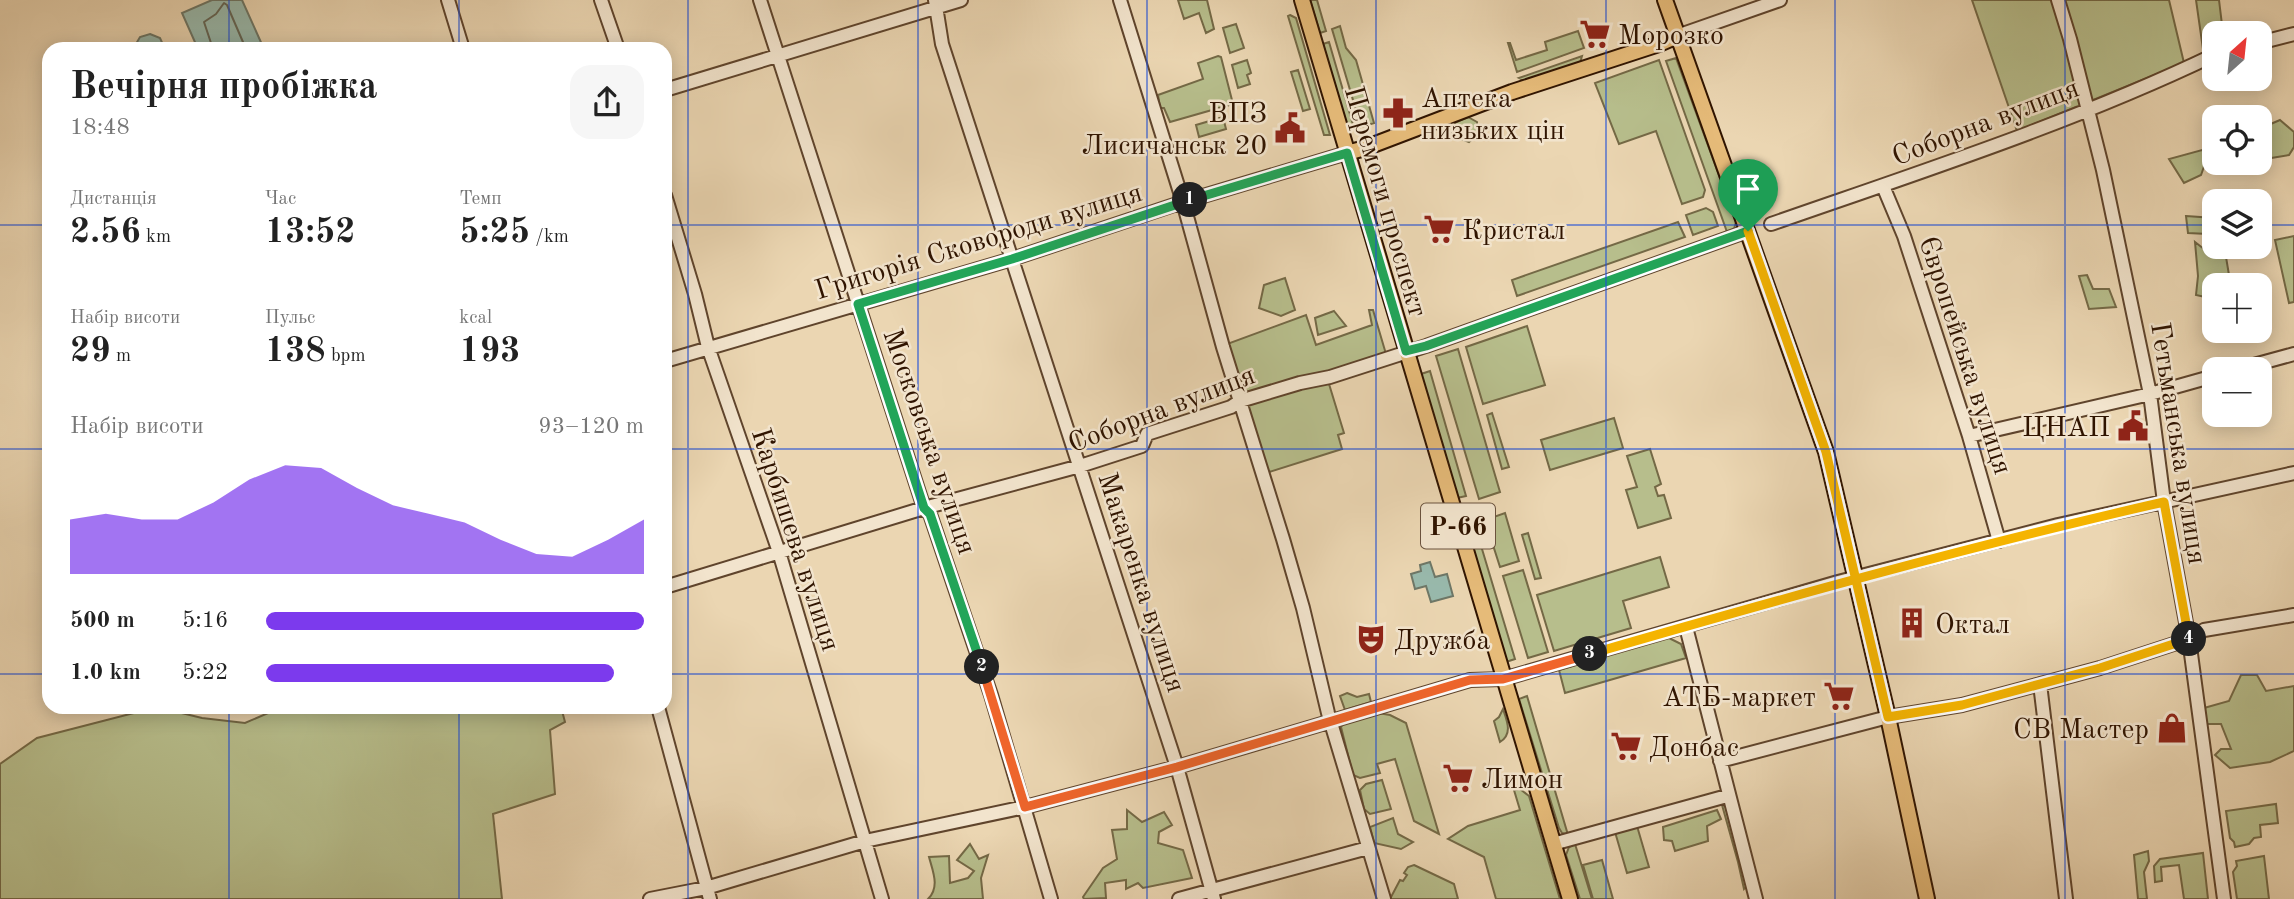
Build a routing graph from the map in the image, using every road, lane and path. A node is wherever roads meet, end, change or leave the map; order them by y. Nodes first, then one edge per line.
1 (448, 0) edge
2 (601, 0) edge
3 (761, 0) edge
4 (961, 0) edge
5 (1120, 0) edge
6 (1302, 0) edge
7 (1665, 0) edge
8 (1780, 0) edge
9 (2058, 0) edge
10 (935, 4) edge
11 (2294, 34) edge
12 (1677, 36) junction
13 (2272, 40) edge
14 (461, 42) edge
15 (616, 42) edge
16 (777, 58) junction
17 (2202, 60) edge
18 (672, 88) edge
19 (2088, 109) junction
20 (1347, 153) junction
21 (1883, 186) junction
22 (1183, 202) junction
23 (672, 218) edge
24 (1771, 224) dead end
25 (1748, 231) junction
26 (1012, 259) junction
27 (858, 304) junction
28 (708, 347) junction
29 (1406, 351) junction
30 (2294, 354) edge
31 (672, 359) edge
32 (2272, 360) edge
33 (2202, 379) edge
34 (2150, 394) junction
35 (1240, 401) junction
36 (1969, 436) junction
37 (1080, 466) junction
38 (2294, 472) edge
39 (2164, 502) junction
40 (924, 508) junction
41 (1999, 541) junction
42 (779, 552) junction
43 (1856, 578) junction
44 (672, 585) edge
45 (2294, 615) edge
46 (1686, 627) junction
47 (2189, 639) junction
48 (1503, 679) junction
49 (2040, 684) junction
50 (660, 714) edge
51 (1888, 717) junction
52 (1330, 720) junction
53 (1720, 761) junction
54 (1177, 767) junction
55 (1727, 796) junction
56 (1025, 807) junction
57 (865, 841) junction
58 (1553, 844) junction
59 (1368, 848) junction
60 (708, 893) edge
61 (1212, 894) edge
62 (650, 899) edge
63 (882, 899) edge
64 (1051, 899) edge
65 (1179, 899) edge
66 (1384, 899) edge
67 (1570, 899) edge
68 (1756, 899) edge
69 (1927, 899) edge
70 (2066, 899) edge
71 (2224, 899) edge

1 - 14 street
2 - 15 street
3 - 16 street, Московська вулиця
4 - 10 street
5 - 22 street
6 - 20 main road, Перемоги проспект / Р-66
7 - 12 main road
8 - 12 street, Григорія Сковороди вулиця
9 - 19 street, Гетьманська вулиця
10 - 16 street
10 - 26 street, Макаренка вулиця
11 - 13 street
12 - 20 main road, Григорія Сковороди вулиця
12 - 25 main road
16 - 18 street
16 - 27 street, Московська вулиця
17 - 19 street, Соборна вулиця
19 - 21 street, Соборна вулиця
19 - 34 street, Гетьманська вулиця
20 - 22 street, Григорія Сковороди вулиця
20 - 29 main road, Перемоги проспект / Р-66
21 - 24 street, Соборна вулиця
21 - 36 street, Європейська вулиця
22 - 26 street, Григорія Сковороди вулиця
22 - 35 street
23 - 28 street, Карбишева вулиця
25 - 29 street, Соборна вулиця
25 - 43 main road
26 - 27 street, Григорія Сковороди вулиця
26 - 37 street, Макаренка вулиця
27 - 28 street, Григорія Сковороди вулиця
27 - 40 street, Московська вулиця
28 - 31 street, Григорія Сковороди вулиця
28 - 42 street, Карбишева вулиця
29 - 35 street, Соборна вулиця
29 - 48 main road, Перемоги проспект / Р-66
30 - 32 street
33 - 34 street
34 - 36 street
34 - 39 street, Гетьманська вулиця
35 - 37 street, Соборна вулиця
35 - 52 street
36 - 41 street, Європейська вулиця
37 - 40 street, Соборна вулиця
37 - 54 street, Макаренка вулиця
38 - 39 street
39 - 41 street
39 - 47 street, Гетьманська вулиця
40 - 42 street, Соборна вулиця
40 - 56 street, Московська вулиця
41 - 43 street
42 - 44 street, Соборна вулиця
42 - 57 street, Карбишева вулиця
43 - 46 street
43 - 51 main road
45 - 47 street
46 - 48 street
46 - 53 street
47 - 49 street
47 - 71 street, Гетьманська вулиця
48 - 52 street
48 - 58 main road, Перемоги проспект / Р-66
49 - 51 street
49 - 70 street
50 - 60 street
51 - 53 street
51 - 69 main road
52 - 54 street
52 - 59 street
53 - 55 street
54 - 56 street
54 - 61 street, Макаренка вулиця
55 - 58 street
55 - 68 street
56 - 57 street
56 - 64 street, Московська вулиця
57 - 60 street
57 - 63 street, Карбишева вулиця
58 - 67 main road, Перемоги проспект / Р-66
59 - 61 street
59 - 66 street
60 - 62 street
61 - 65 street

